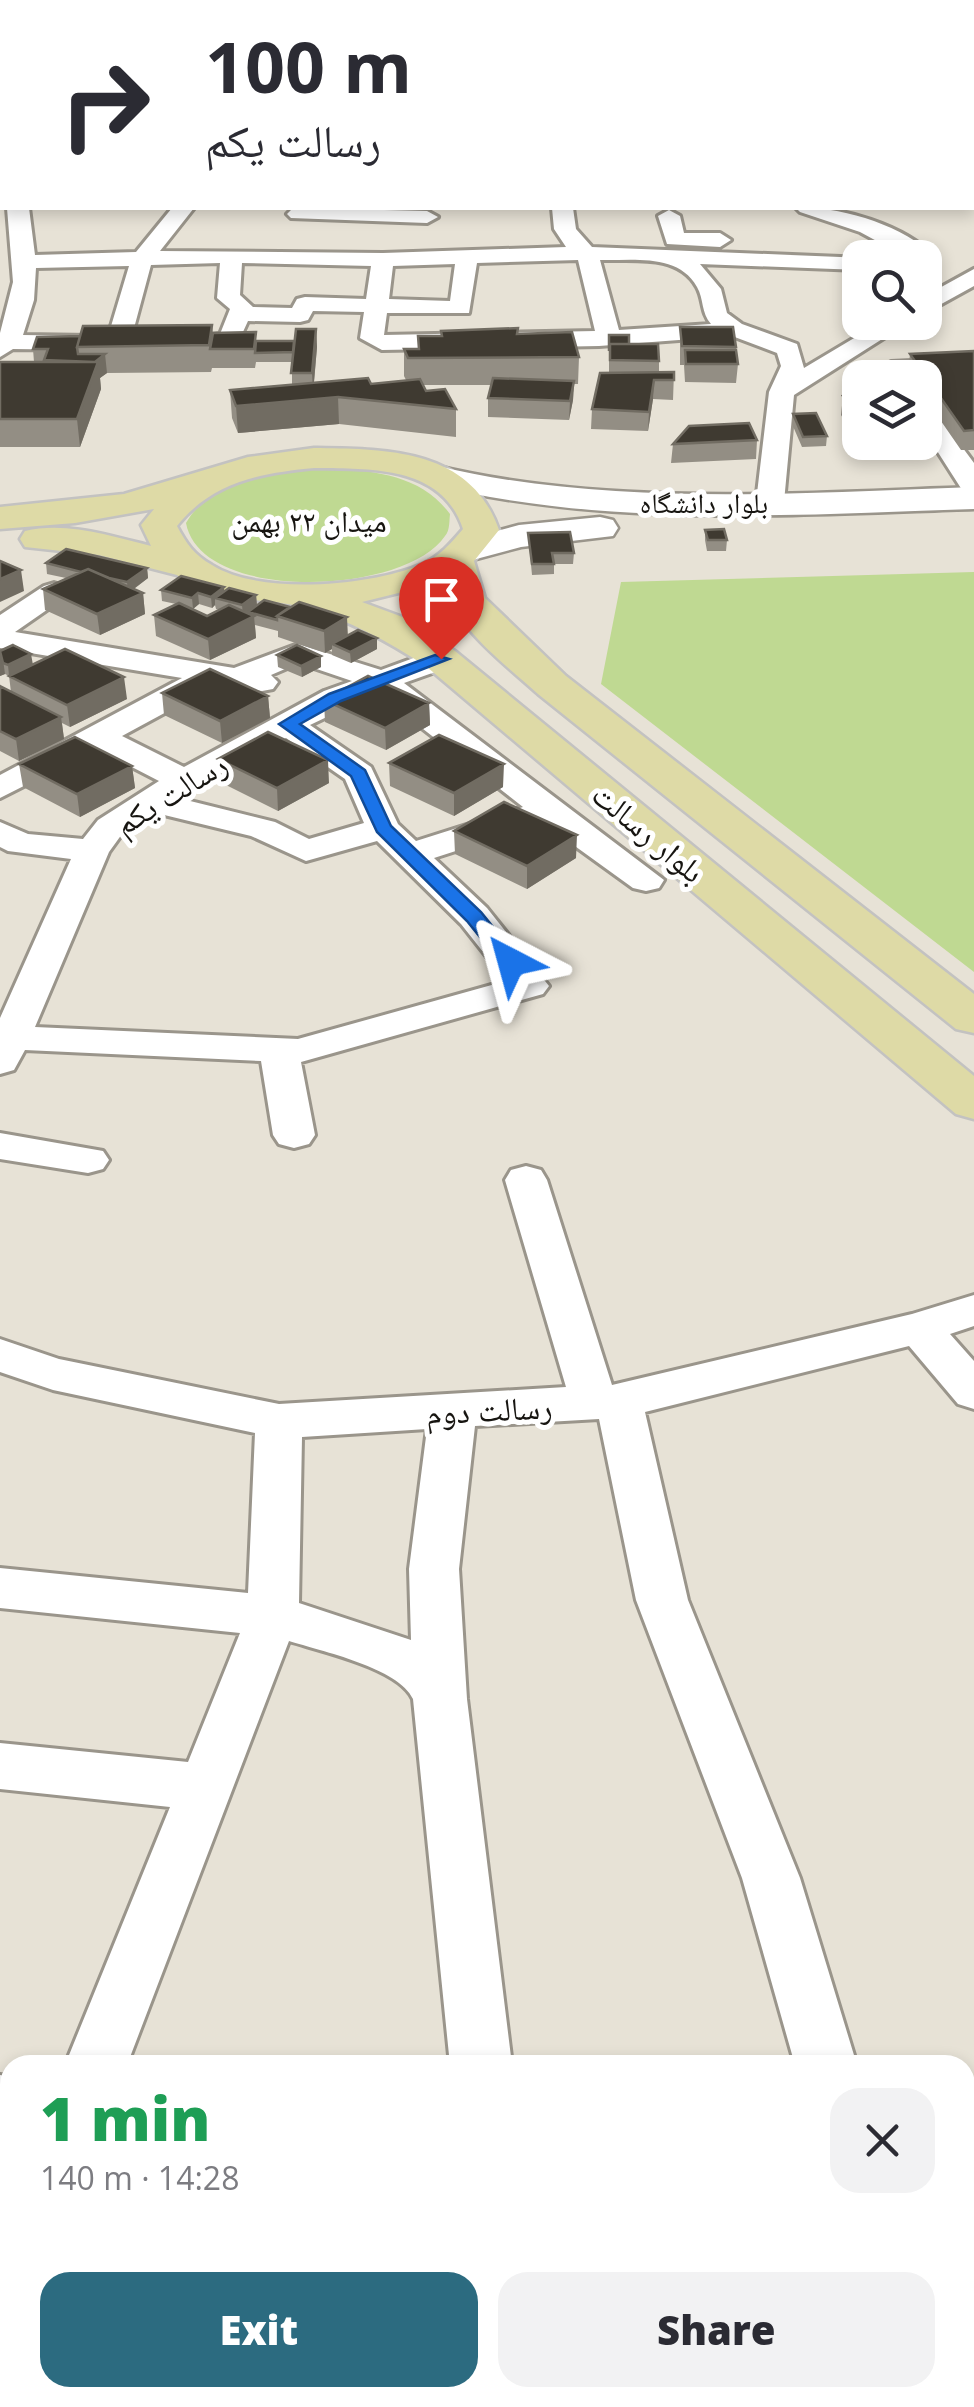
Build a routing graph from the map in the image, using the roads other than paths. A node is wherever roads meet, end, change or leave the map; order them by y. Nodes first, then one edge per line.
1 (18, 210) edge
2 (181, 210) edge
3 (563, 210) edge
4 (814, 210) edge
5 (427, 212) edge
6 (298, 214) dead end
7 (669, 216) dead end
8 (894, 240) edge
9 (228, 249) junction
10 (721, 250) junction
11 (587, 253) junction
12 (294, 256) junction
13 (467, 258) junction
14 (142, 259) junction
15 (383, 260) junction
16 (419, 260) junction
17 (680, 260) junction
18 (27, 262) junction
19 (842, 262) edge
20 (942, 269) edge
21 (968, 284) edge
22 (942, 297) edge
23 (305, 304) junction
24 (377, 306) junction
25 (239, 314) junction
26 (734, 328) junction
27 (5, 335) edge
28 (600, 339) junction
29 (868, 340) edge
30 (137, 343) junction
31 (863, 343) junction
32 (880, 360) edge
33 (974, 366) edge
34 (942, 369) edge
35 (782, 392) junction
36 (942, 437) edge
37 (437, 476) junction
38 (196, 485) junction
39 (974, 487) edge
40 (974, 498) edge
41 (770, 502) junction
42 (0, 518) edge
43 (974, 520) edge
44 (0, 538) edge
45 (460, 555) junction
46 (181, 564) junction
47 (54, 592) edge
48 (305, 596) junction
49 (0, 629) edge
50 (151, 638) edge
51 (0, 639) edge
52 (88, 654) junction
53 (121, 659) junction
54 (441, 659) junction
55 (35, 676) edge
56 (226, 676) junction
57 (364, 686) junction
58 (288, 724) junction
59 (98, 737) junction
60 (184, 780) junction
61 (0, 788) edge
62 (150, 800) junction
63 (548, 810) junction
64 (0, 832) edge
65 (397, 841) junction
66 (92, 850) junction
67 (646, 880) dead end
68 (974, 1018) edge
69 (4, 1046) edge
70 (279, 1050) junction
71 (974, 1102) edge
72 (294, 1135) dead end
73 (0, 1146) edge
74 (88, 1160) dead end
75 (526, 1180) dead end
76 (974, 1310) edge
77 (919, 1328) junction
78 (0, 1355) edge
79 (974, 1392) edge
80 (607, 1402) junction
81 (453, 1411) junction
82 (279, 1420) junction
83 (0, 1588) edge
84 (273, 1616) junction
85 (440, 1700) junction
86 (0, 1766) edge
87 (206, 1787) junction
88 (100, 2055) edge
89 (480, 2055) edge
90 (823, 2055) edge

1 - 18 street
2 - 14 street
3 - 11 street
4 - 8 street
5 - 6 street
5 - 16 street
7 - 10 street
9 - 12 street
9 - 14 street
9 - 25 street
10 - 17 street
10 - 19 street
11 - 13 street
11 - 17 street
11 - 28 street
12 - 15 street
12 - 23 street
13 - 16 street
13 - 24 street
14 - 18 street
14 - 30 street
15 - 16 street
15 - 24 street
17 - 26 street
18 - 27 street
20 - 21 street
21 - 22 street
23 - 24 street
23 - 25 street
24 - 28 street
25 - 30 street
26 - 28 street
26 - 35 street
27 - 30 street
29 - 31 street
31 - 32 street
31 - 35 street
33 - 34 street
35 - 41 street
36 - 39 street
37 - 38 main road
37 - 41 main road, بلوار دانشگاه
37 - 45 main road
38 - 42 main road
38 - 46 main road
40 - 41 main road, بلوار دانشگاه
43 - 45 main road, بلوار دانشگاه
44 - 46 main road
45 - 48 main road
45 - 68 main road, بلوار رسالت
46 - 48 main road
47 - 49 street
48 - 54 main road, بلوار رسالت
50 - 53 street
51 - 52 street
52 - 53 street
52 - 55 street
53 - 56 street
54 - 57 street, رسالت یکم
54 - 71 main road, بلوار رسالت
56 - 57 street
56 - 59 street
57 - 58 street, رسالت یکم
57 - 63 street
58 - 60 street, رسالت یکم
58 - 65 street
59 - 60 street
59 - 61 street
60 - 62 street, رسالت یکم
62 - 65 street
62 - 66 street, رسالت یکم
63 - 65 street
63 - 67 street
64 - 66 street
65 - 70 street
66 - 69 street, رسالت یکم
69 - 70 street
70 - 72 street
73 - 74 street
75 - 80 street
76 - 77 street, رسالت دوم
77 - 79 street
77 - 80 street, رسالت دوم
78 - 82 street, رسالت دوم
80 - 81 street, رسالت دوم
80 - 90 street
81 - 82 street, رسالت دوم
81 - 85 street
82 - 84 street
83 - 84 street
84 - 85 street
84 - 87 street
85 - 89 street
86 - 87 street
87 - 88 street

